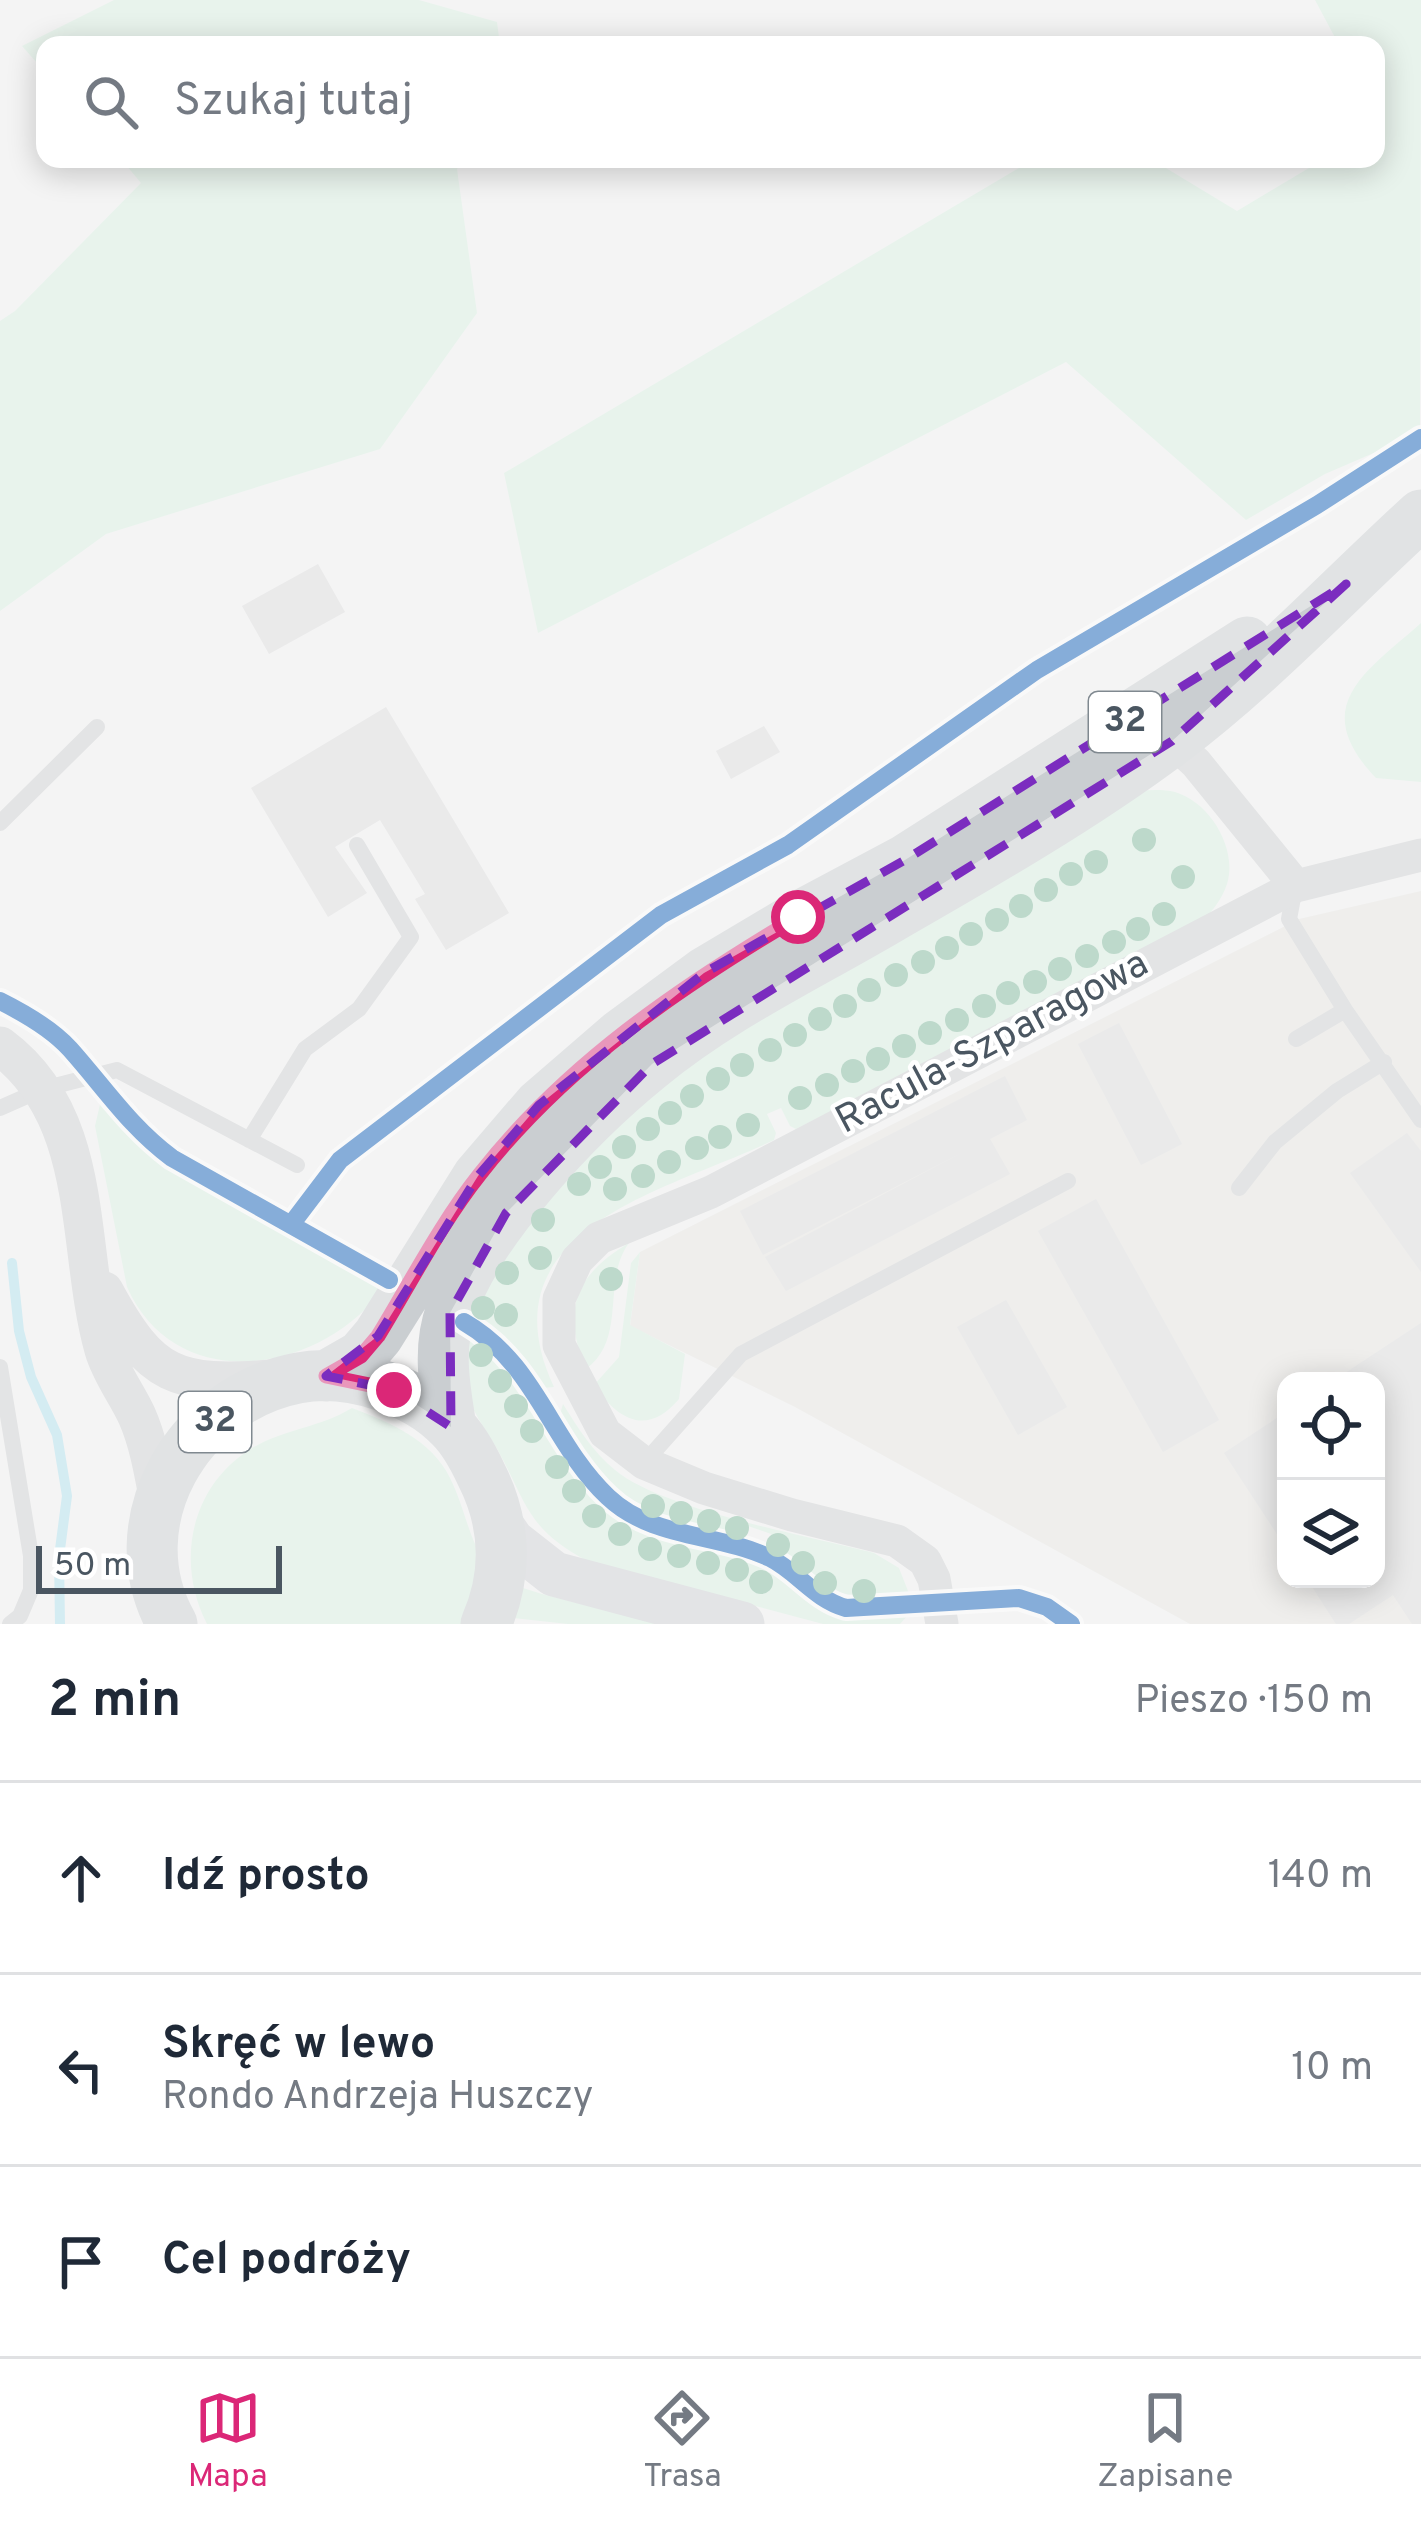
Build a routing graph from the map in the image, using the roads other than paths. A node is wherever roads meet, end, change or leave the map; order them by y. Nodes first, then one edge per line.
1 (1421, 515) edge
2 (1346, 584) junction
3 (97, 727) dead end
4 (1172, 741) junction
5 (0, 823) edge
6 (357, 845) dead end
7 (1421, 855) edge
8 (1296, 886) junction
9 (1345, 1010) junction
10 (1296, 1039) dead end
11 (0, 1046) edge
12 (1384, 1062) junction
13 (44, 1089) junction
14 (0, 1108) edge
15 (1421, 1120) edge
16 (249, 1140) junction
17 (297, 1165) dead end
18 (1068, 1181) dead end
19 (1240, 1188) dead end
20 (92, 1270) junction
21 (0, 1367) edge
22 (311, 1377) junction
23 (452, 1427) junction
24 (644, 1462) junction
25 (158, 1496) junction
26 (499, 1522) junction
27 (150, 1568) junction
28 (10, 1624) edge
29 (141, 1624) edge
30 (172, 1624) edge
31 (486, 1624) edge
32 (742, 1624) edge
33 (942, 1624) edge

1 - 2 main road, 32
2 - 4 main road, 32
2 - 22 main road, 32
3 - 5 lane
4 - 8 street
4 - 23 main road, 32
6 - 16 lane
7 - 8 street, Racula-Szparagowa
8 - 9 lane
8 - 24 street, Racula-Szparagowa
9 - 10 lane
9 - 12 lane
11 - 13 street
12 - 15 lane
12 - 19 lane
13 - 14 lane
13 - 16 lane
13 - 20 street
16 - 17 lane
18 - 24 lane
20 - 22 street
20 - 25 street
21 - 28 lane
22 - 23 main road, 32
22 - 25 main road, 32
23 - 26 main road, 32
24 - 33 street
25 - 27 main road, 32
26 - 31 main road, 32
26 - 32 main road
27 - 29 main road, 32
27 - 30 main road, 32

